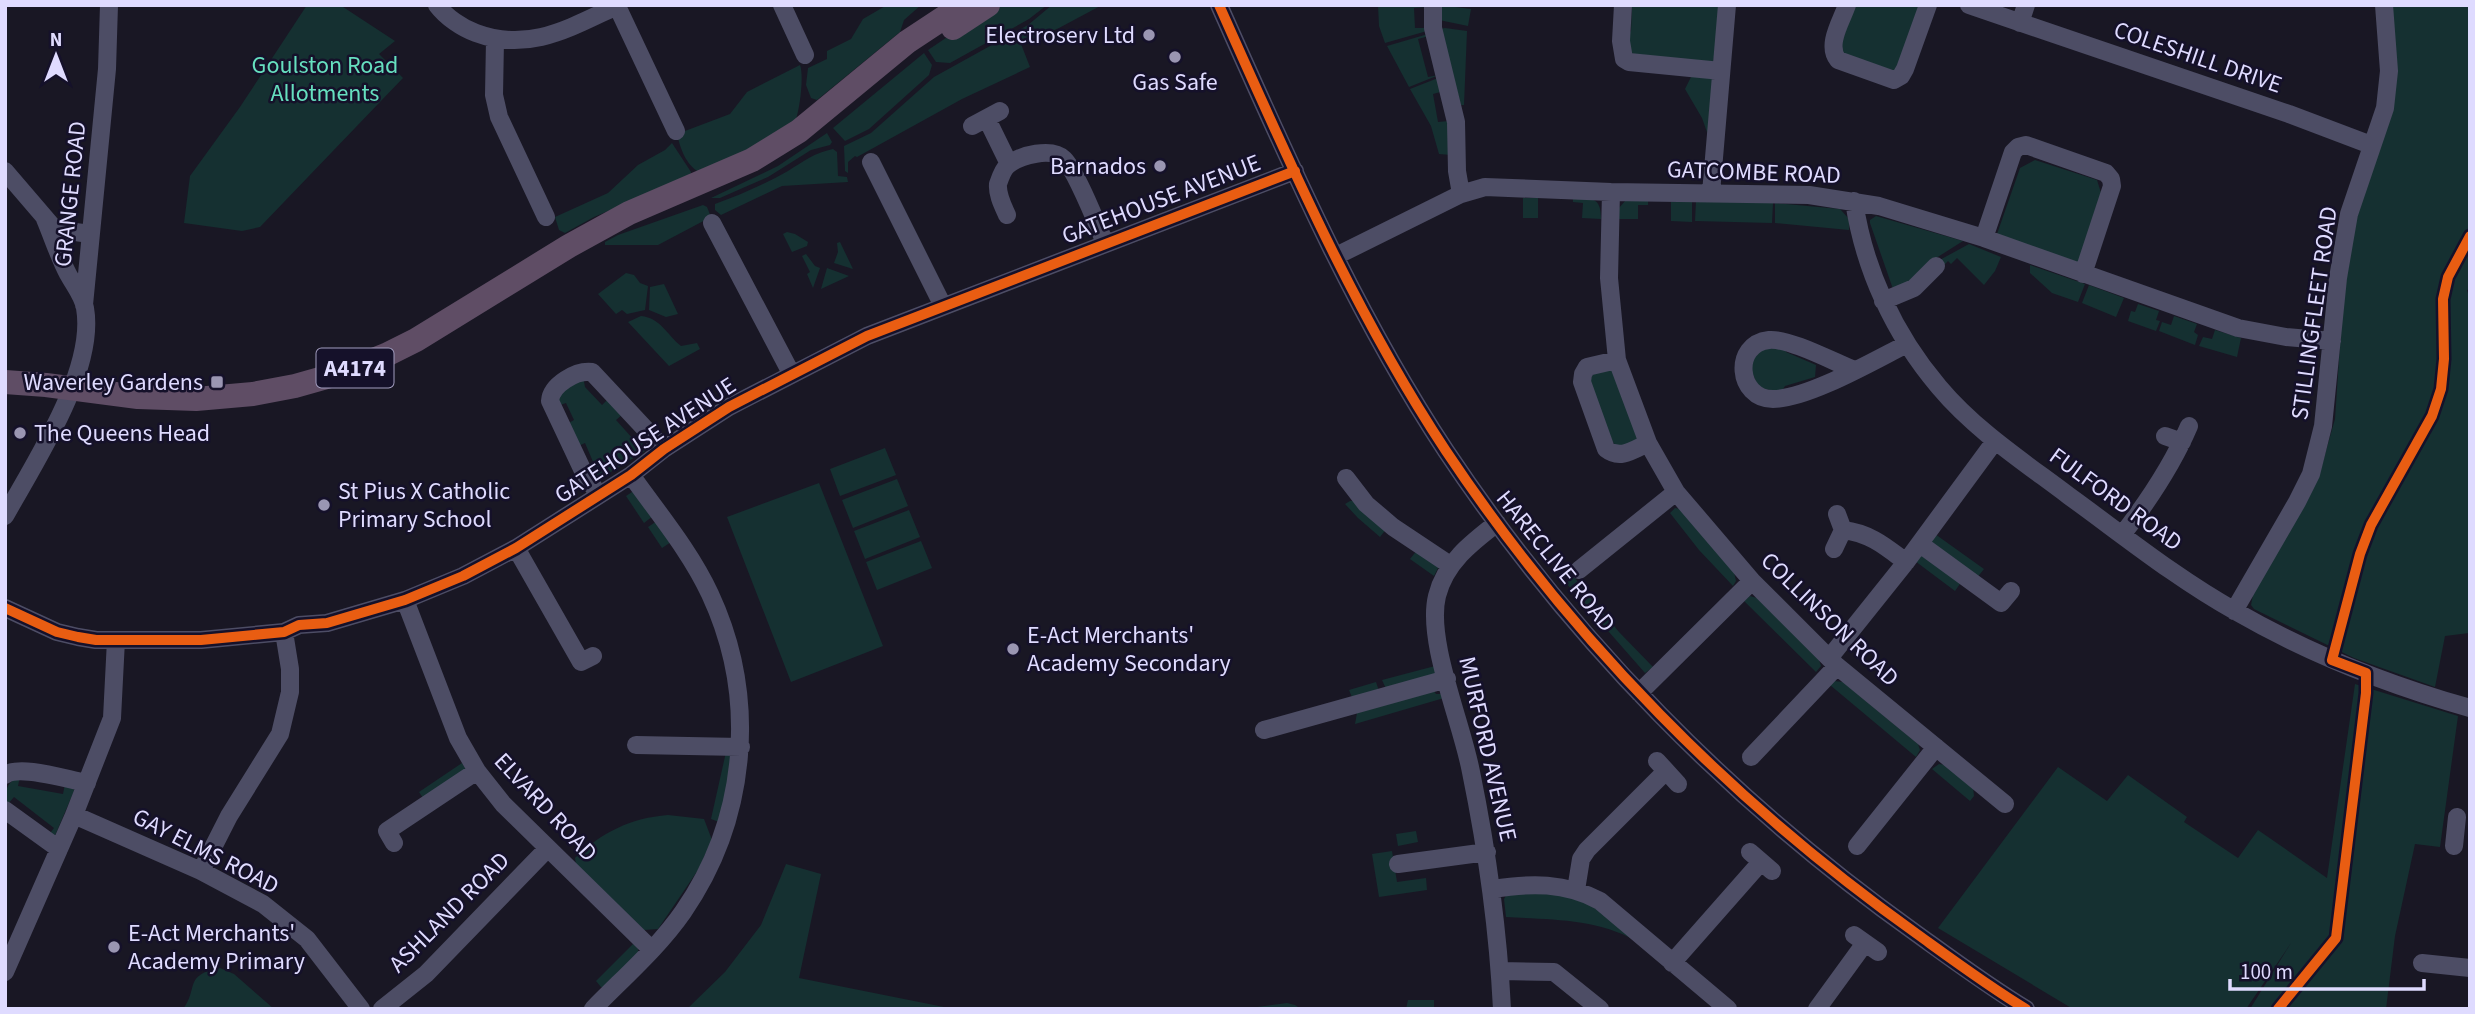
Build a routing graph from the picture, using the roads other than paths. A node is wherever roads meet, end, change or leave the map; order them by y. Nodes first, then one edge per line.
1 (109, 5) edge
2 (437, 5) edge
3 (782, 5) edge
4 (963, 5) edge
5 (988, 5) edge
6 (1219, 5) edge
7 (1433, 5) edge
8 (1623, 5) edge
9 (1727, 5) edge
10 (1847, 5) edge
11 (1928, 5) edge
12 (1969, 5) edge
13 (2026, 5) edge
14 (2384, 5) edge
15 (618, 6) edge
16 (2020, 23) junction
17 (495, 40) junction
18 (805, 55) dead end
19 (1721, 71) junction
20 (986, 119) dead end
21 (676, 131) dead end
22 (2371, 145) junction
23 (871, 162) dead end
24 (1009, 164) junction
25 (5, 171) edge
26 (1295, 172) junction
27 (1611, 192) junction
28 (1711, 193) junction
29 (1461, 194) junction
30 (1854, 201) junction
31 (1007, 215) dead end
32 (546, 217) dead end
33 (45, 219) junction
34 (606, 228) junction
35 (90, 234) junction
36 (713, 235) dead end
37 (1984, 238) junction
38 (1105, 243) junction
39 (1336, 256) junction
40 (1936, 266) dead end
41 (2083, 274) junction
42 (1883, 301) junction
43 (84, 305) junction
44 (943, 306) junction
45 (2332, 341) junction
46 (1907, 344) junction
47 (1617, 360) junction
48 (1854, 370) junction
49 (791, 373) junction
50 (5, 382) edge
51 (71, 389) junction
52 (2179, 435) dead end
53 (1995, 441) junction
54 (1648, 443) junction
55 (664, 449) junction
56 (631, 475) junction
57 (1347, 488) dead end
58 (1676, 492) junction
59 (598, 494) junction
60 (5, 516) edge
61 (1497, 523) junction
62 (2122, 535) junction
63 (1920, 544) junction
64 (516, 548) junction
65 (1834, 549) dead end
66 (1906, 562) junction
67 (1450, 565) junction
68 (1579, 570) dead end
69 (1752, 581) junction
70 (405, 600) junction
71 (2001, 604) dead end
72 (5, 608) edge
73 (2234, 611) junction
74 (284, 632) junction
75 (116, 640) junction
76 (581, 662) dead end
77 (1834, 662) junction
78 (1447, 679) junction
79 (1639, 693) junction
80 (2470, 708) edge
81 (1264, 730) dead end
82 (636, 744) dead end
83 (741, 747) junction
84 (1936, 747) junction
85 (1751, 757) dead end
86 (477, 771) junction
87 (1667, 772) dead end
88 (5, 775) edge
89 (87, 783) junction
90 (2005, 804) dead end
91 (5, 810) edge
92 (74, 815) junction
93 (387, 832) dead end
94 (1857, 846) dead end
95 (548, 848) junction
96 (59, 849) junction
97 (1487, 852) junction
98 (1761, 861) dead end
99 (1398, 864) dead end
100 (201, 871) junction
101 (1493, 889) junction
102 (1576, 890) junction
103 (1866, 943) dead end
104 (651, 949) junction
105 (2423, 960) dead end
106 (1672, 963) junction
107 (2470, 968) edge
108 (1500, 971) junction
109 (5, 972) edge
110 (360, 1009) edge
111 (382, 1009) edge
112 (593, 1009) edge
113 (1502, 1009) edge
114 (1600, 1009) edge
115 (1728, 1009) edge
116 (1817, 1009) edge
117 (2026, 1009) edge

1 - 35 street, GRANGE ROAD
2 - 17 street
3 - 18 street
4 - 34 highway, A4174
5 - 34 highway, A4174
6 - 26 street, HARECLIVE ROAD
7 - 29 street
8 - 19 street
9 - 19 street
10 - 11 street
12 - 16 street, COLESHILL DRIVE
13 - 16 street
14 - 22 street, STILLINGFLEET ROAD
15 - 17 street
15 - 21 street
16 - 22 street, COLESHILL DRIVE
17 - 32 street
19 - 28 street
20 - 24 street
22 - 45 street, STILLINGFLEET ROAD
23 - 44 street
24 - 31 street
24 - 38 street
25 - 33 street
26 - 38 street, GATEHOUSE AVENUE
26 - 39 street, HARECLIVE ROAD
27 - 28 street, GATCOMBE ROAD
27 - 29 street, GATCOMBE ROAD
27 - 47 street, COLLINSON ROAD
28 - 30 street, GATCOMBE ROAD
29 - 39 street, GATCOMBE ROAD
30 - 37 street, GATCOMBE ROAD
30 - 42 street, FULFORD ROAD
33 - 35 street
33 - 43 street
34 - 51 highway, A4174
35 - 43 street, GRANGE ROAD
36 - 49 street
37 - 41 street, GATCOMBE ROAD
37 - 41 street
38 - 44 street, GATEHOUSE AVENUE
39 - 61 street, HARECLIVE ROAD
40 - 42 street
41 - 45 street, GATCOMBE ROAD
42 - 46 street, FULFORD ROAD
43 - 51 street
44 - 49 street, GATEHOUSE AVENUE
45 - 73 street, STILLINGFLEET ROAD
46 - 48 street
46 - 53 street, FULFORD ROAD
47 - 54 street, COLLINSON ROAD
47 - 54 street
48 - 48 street
49 - 55 street, GATEHOUSE AVENUE
50 - 51 highway, A4174
51 - 60 street
52 - 62 street
53 - 62 street, FULFORD ROAD
53 - 63 street
54 - 58 street, COLLINSON ROAD
55 - 56 street, GATEHOUSE AVENUE
55 - 59 street
56 - 59 street, GATEHOUSE AVENUE
56 - 83 street
57 - 67 street
58 - 68 street
58 - 69 street, COLLINSON ROAD
59 - 64 street, GATEHOUSE AVENUE
61 - 67 street, MURFORD AVENUE
61 - 79 street, HARECLIVE ROAD
62 - 73 street, FULFORD ROAD
63 - 66 street
63 - 71 street
64 - 70 street, GATEHOUSE AVENUE
64 - 76 street
65 - 66 street
66 - 77 street
67 - 78 street, MURFORD AVENUE
69 - 77 street, COLLINSON ROAD
69 - 79 street
70 - 74 street, GATEHOUSE AVENUE
70 - 86 street, ELVARD ROAD
72 - 75 street, GATEHOUSE AVENUE
73 - 80 street, FULFORD ROAD
74 - 75 street, GATEHOUSE AVENUE
74 - 100 street
75 - 89 street
77 - 84 street, COLLINSON ROAD
77 - 85 street
78 - 81 street
78 - 97 street, MURFORD AVENUE
79 - 117 street, HARECLIVE ROAD
82 - 83 street
83 - 104 street
84 - 90 street, COLLINSON ROAD
84 - 94 street
86 - 93 street
86 - 95 street, ELVARD ROAD
87 - 102 street
88 - 89 street
89 - 92 street
91 - 96 street
92 - 96 street
92 - 100 street, GAY ELMS ROAD
95 - 104 street, ELVARD ROAD
95 - 111 street, ASHLAND ROAD
96 - 109 street
97 - 99 street
97 - 101 street, MURFORD AVENUE
98 - 106 street
100 - 110 street, GAY ELMS ROAD
101 - 102 street
101 - 108 street, MURFORD AVENUE
102 - 106 street
103 - 116 street
104 - 112 street
105 - 107 street
106 - 115 street
108 - 113 street, MURFORD AVENUE
108 - 114 street

